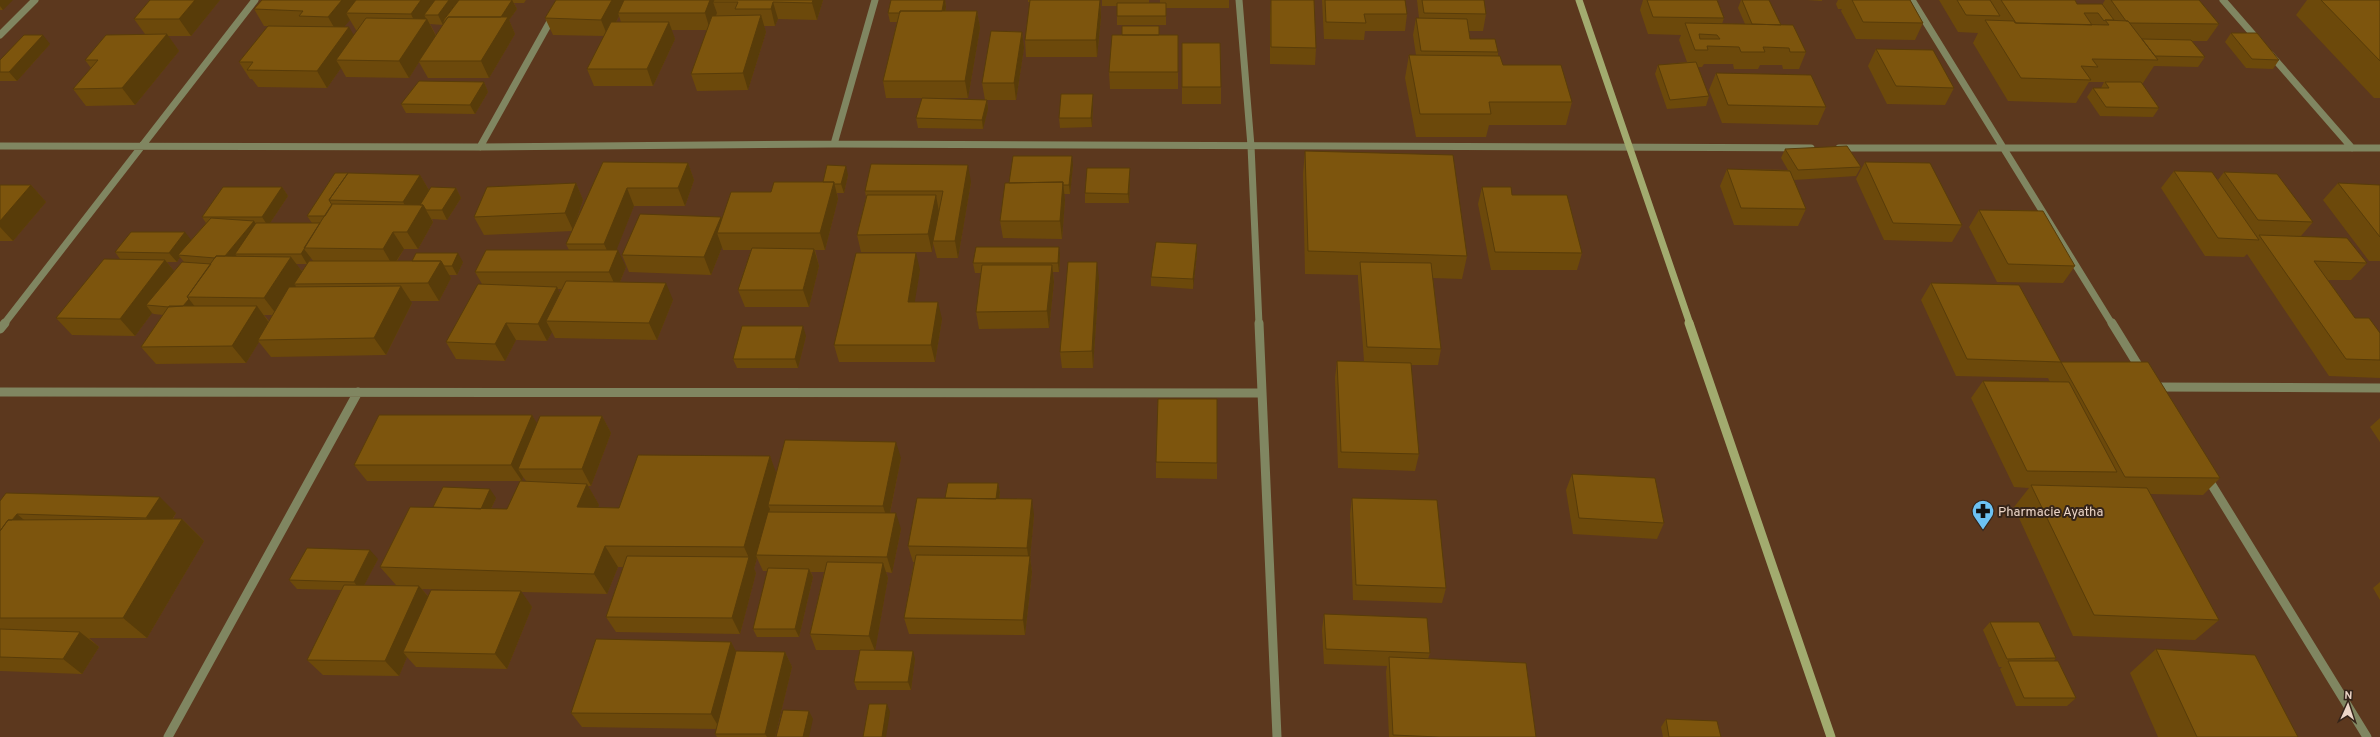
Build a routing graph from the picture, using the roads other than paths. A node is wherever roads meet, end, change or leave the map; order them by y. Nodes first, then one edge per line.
1 (35, 0) edge
2 (255, 0) edge
3 (562, 0) edge
4 (875, 0) edge
5 (1239, 0) edge
6 (1579, 0) edge
7 (1912, 0) edge
8 (2223, 0) edge
9 (0, 35) edge
10 (834, 144) junction
11 (0, 146) edge
12 (144, 146) junction
13 (1251, 146) junction
14 (480, 147) junction
15 (1629, 147) junction
16 (1821, 148) edge
17 (1829, 148) edge
18 (2352, 148) junction
19 (2380, 148) edge
20 (2004, 149) junction
21 (0, 330) edge
22 (2380, 388) edge
23 (0, 392) edge
24 (358, 392) junction
25 (1262, 393) junction
26 (2201, 468) edge
27 (168, 737) edge
28 (1277, 737) edge
29 (1830, 737) edge
30 (2367, 737) edge

1 - 9 street
2 - 12 street
3 - 14 street
4 - 10 street
5 - 13 street
6 - 15 street
7 - 20 street
8 - 18 street
10 - 13 street
10 - 14 street
11 - 12 street
12 - 14 street
12 - 21 street
13 - 15 street
13 - 25 street
15 - 16 street
15 - 29 street
17 - 20 street
18 - 19 street
18 - 20 street
20 - 22 street
23 - 24 street
24 - 25 street
24 - 27 street
25 - 28 street
26 - 30 street

